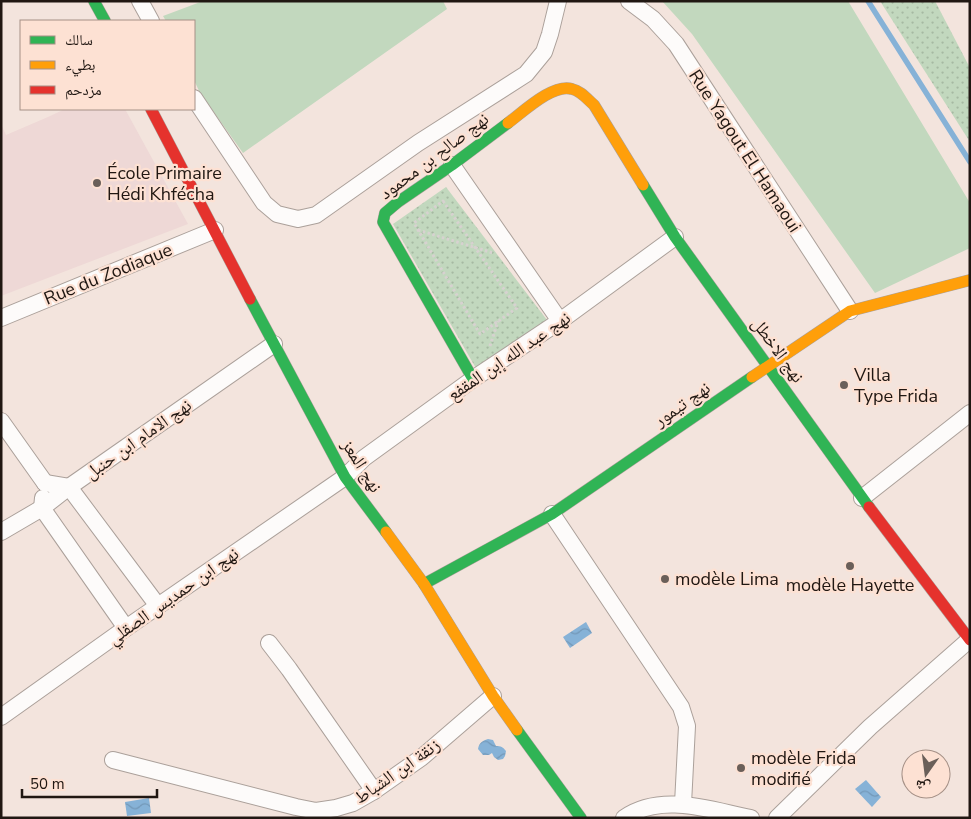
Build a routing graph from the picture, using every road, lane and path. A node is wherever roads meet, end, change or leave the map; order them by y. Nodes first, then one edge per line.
1 (94, 1) edge
2 (558, 1) edge
3 (629, 1) edge
4 (104, 20) edge
5 (560, 87) joint
6 (195, 100) edge
7 (153, 110) edge
8 (452, 165) junction
9 (215, 230) junction
10 (418, 230) junction
11 (675, 237) junction
12 (476, 248) junction
13 (517, 261) junction
14 (970, 280) edge
15 (850, 311) junction
16 (1, 318) edge
17 (560, 321) junction
18 (274, 344) junction
19 (768, 366) junction
20 (473, 379) junction
21 (970, 413) edge
22 (1, 421) edge
23 (345, 476) junction
24 (45, 483) junction
25 (69, 487) junction
26 (862, 498) junction
27 (42, 508) junction
28 (552, 514) junction
29 (1, 532) edge
30 (424, 584) junction
31 (158, 606) junction
32 (126, 628) junction
33 (969, 640) edge
34 (269, 643) dead end
35 (493, 696) junction
36 (1, 717) edge
37 (113, 760) dead end
38 (374, 791) junction
39 (683, 804) junction
40 (581, 818) edge
41 (624, 818) edge
42 (750, 818) edge
43 (777, 818) edge

1 - 4 street
2 - 6 street
3 - 15 street, Rue Yagout El Hamaoui
5 - 8 street, نهج صالح بن محمود
5 - 11 street, نهج الاخطل
7 - 9 street, نهج المعز
8 - 13 street
8 - 20 street, نهج صالح بن محمود
9 - 16 street, Rue du Zodiaque
9 - 18 street, نهج المعز
10 - 12 path
10 - 12 path
10 - 12 path
11 - 17 street, نهج عبد الله إبن المقفع
11 - 19 street, نهج الاخطل
12 - 13 path
13 - 17 street
14 - 15 street, نهج تيمور
15 - 19 street, نهج تيمور
17 - 20 street, نهج عبد الله إبن المقفع
18 - 23 street, نهج المعز
18 - 25 street, نهج الامام ابن حنبل
19 - 26 street, نهج الاخطل
19 - 28 street, نهج تيمور
20 - 23 street, نهج عبد الله إبن المقفع
21 - 26 street
22 - 24 street
23 - 30 street, نهج المعز
23 - 31 street, نهج ابن حمديس الصقلي
24 - 25 street
24 - 27 street
25 - 27 street, نهج الامام ابن حنبل
25 - 31 street
26 - 33 street, نهج الاخطل
27 - 29 street, نهج الامام ابن حنبل
27 - 32 street
28 - 30 street, نهج تيمور
28 - 39 street
30 - 35 street, نهج المعز
31 - 32 street, نهج ابن حمديس الصقلي
32 - 36 street, نهج ابن حمديس الصقلي
33 - 43 street
34 - 38 street
35 - 38 street, زنقة ابن الشباط
35 - 40 street, نهج المعز
37 - 38 street, زنقة ابن الشباط
39 - 41 street
39 - 42 street

